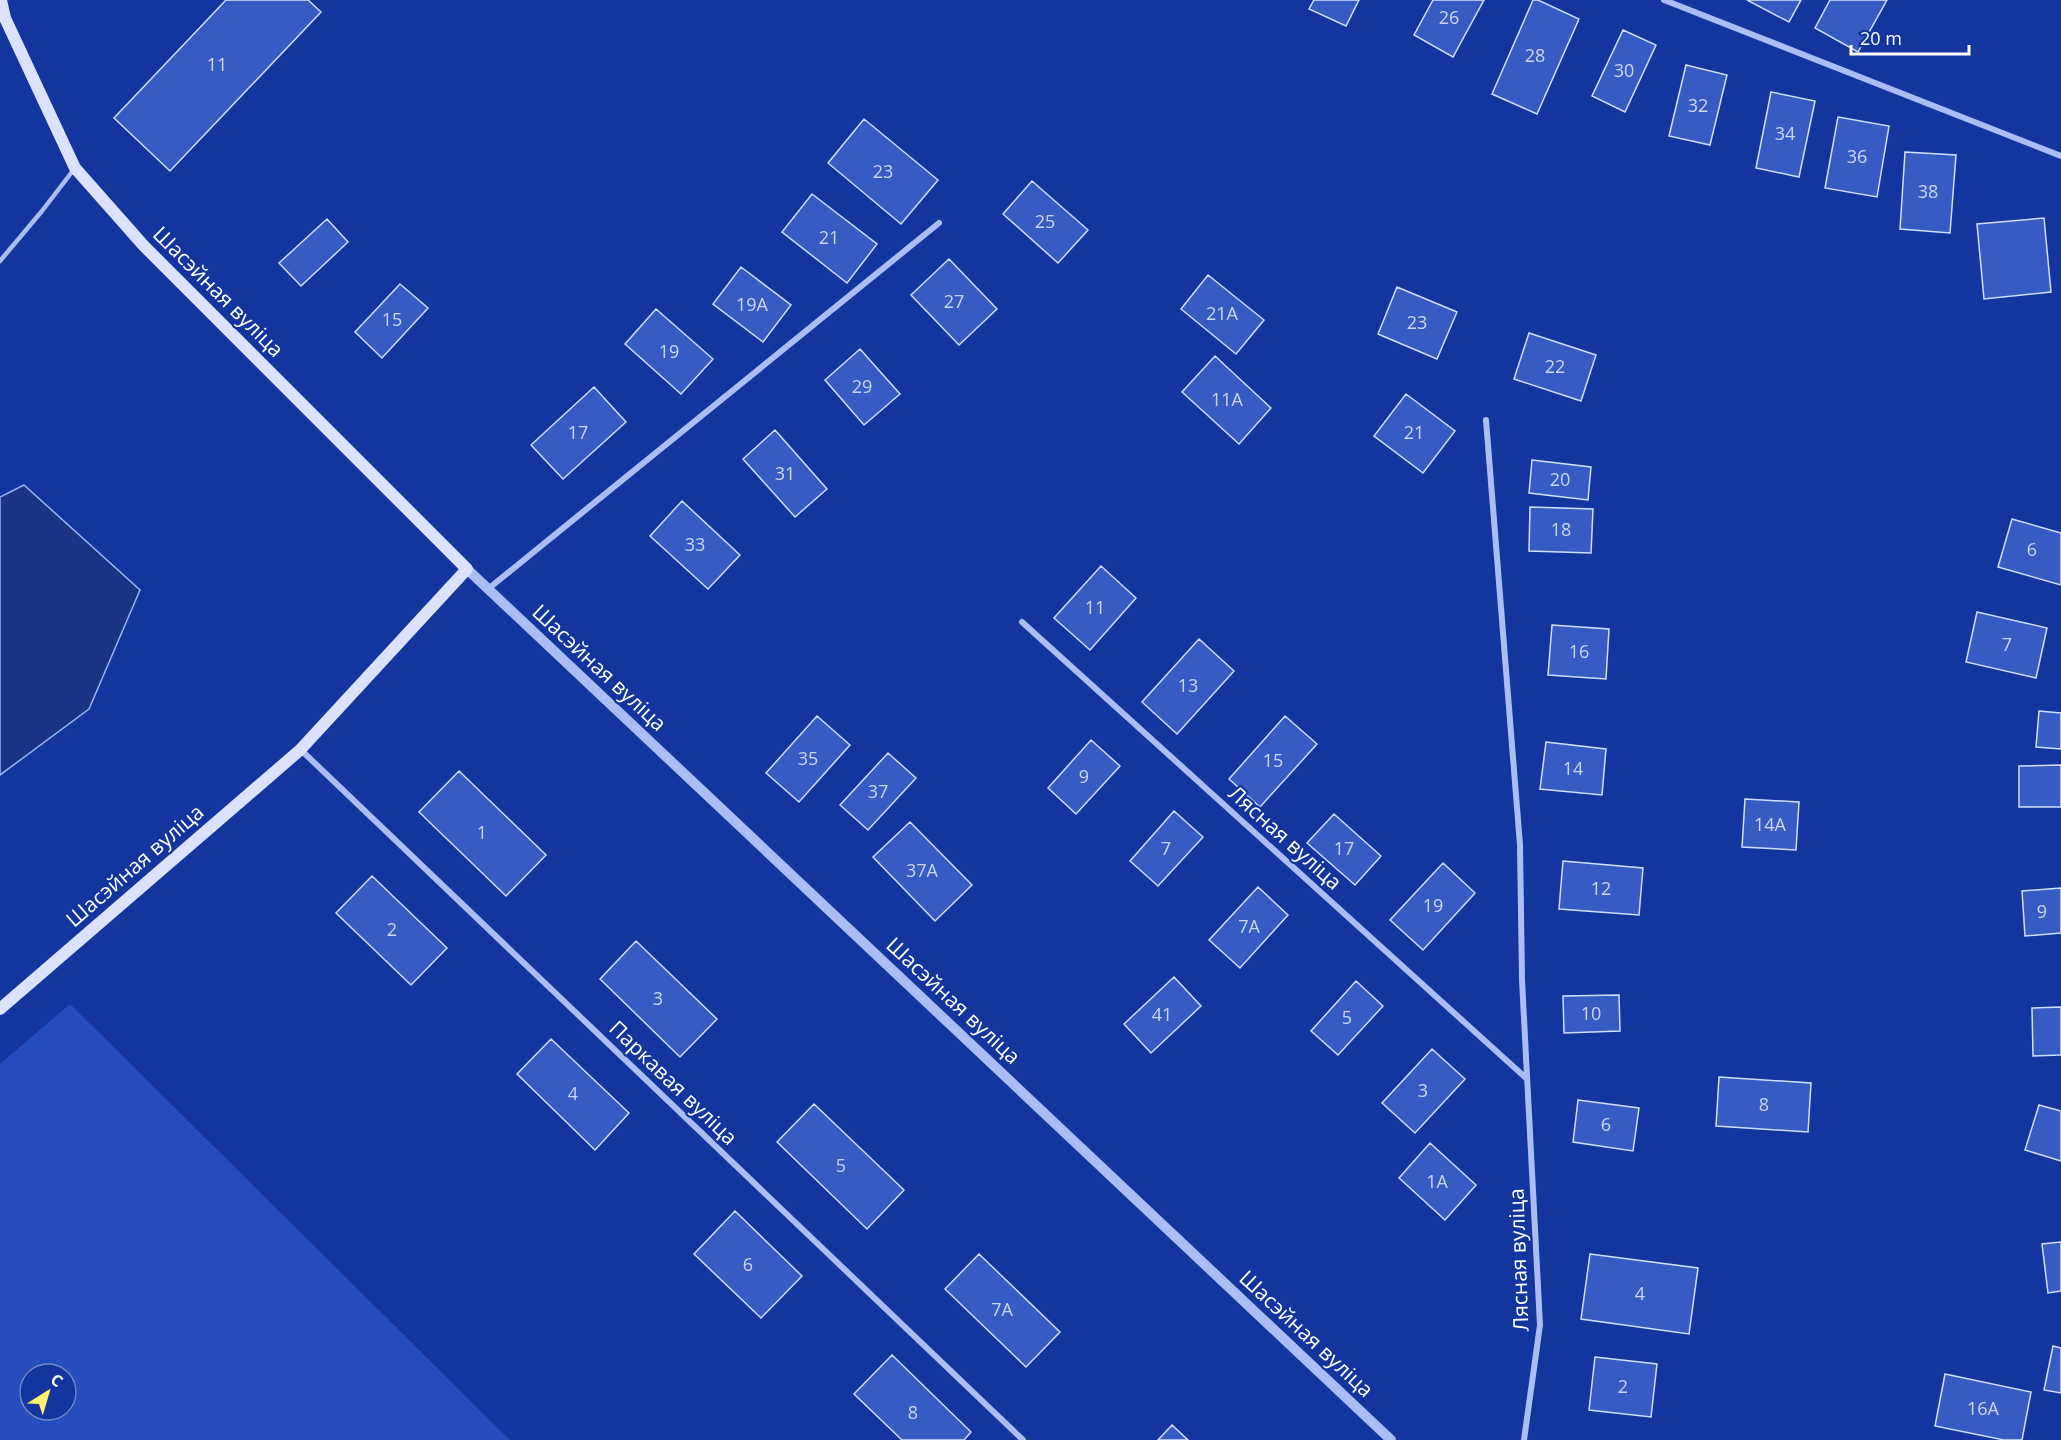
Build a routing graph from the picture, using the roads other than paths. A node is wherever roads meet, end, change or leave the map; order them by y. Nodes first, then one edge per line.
1 (1, 0) edge
2 (1664, 0) edge
3 (2061, 156) edge
4 (75, 168) junction
5 (939, 223) dead end
6 (0, 261) edge
7 (1486, 420) dead end
8 (467, 569) junction
9 (488, 590) junction
10 (1022, 622) dead end
11 (300, 750) junction
12 (0, 1009) edge
13 (1527, 1079) junction
14 (1023, 1440) edge
15 (1391, 1440) edge
16 (1524, 1440) edge

1 - 4 main road, Шасэйная вуліца
2 - 3 street
4 - 6 lane
4 - 8 main road, Шасэйная вуліца
5 - 9 street
7 - 13 street, Лясная вуліца
8 - 9 street, Шасэйная вуліца
8 - 11 main road, Шасэйная вуліца
9 - 15 street, Шасэйная вуліца
10 - 13 street, Лясная вуліца
11 - 12 main road, Шасэйная вуліца
11 - 14 street, Паркавая вуліца
13 - 16 street, Лясная вуліца

